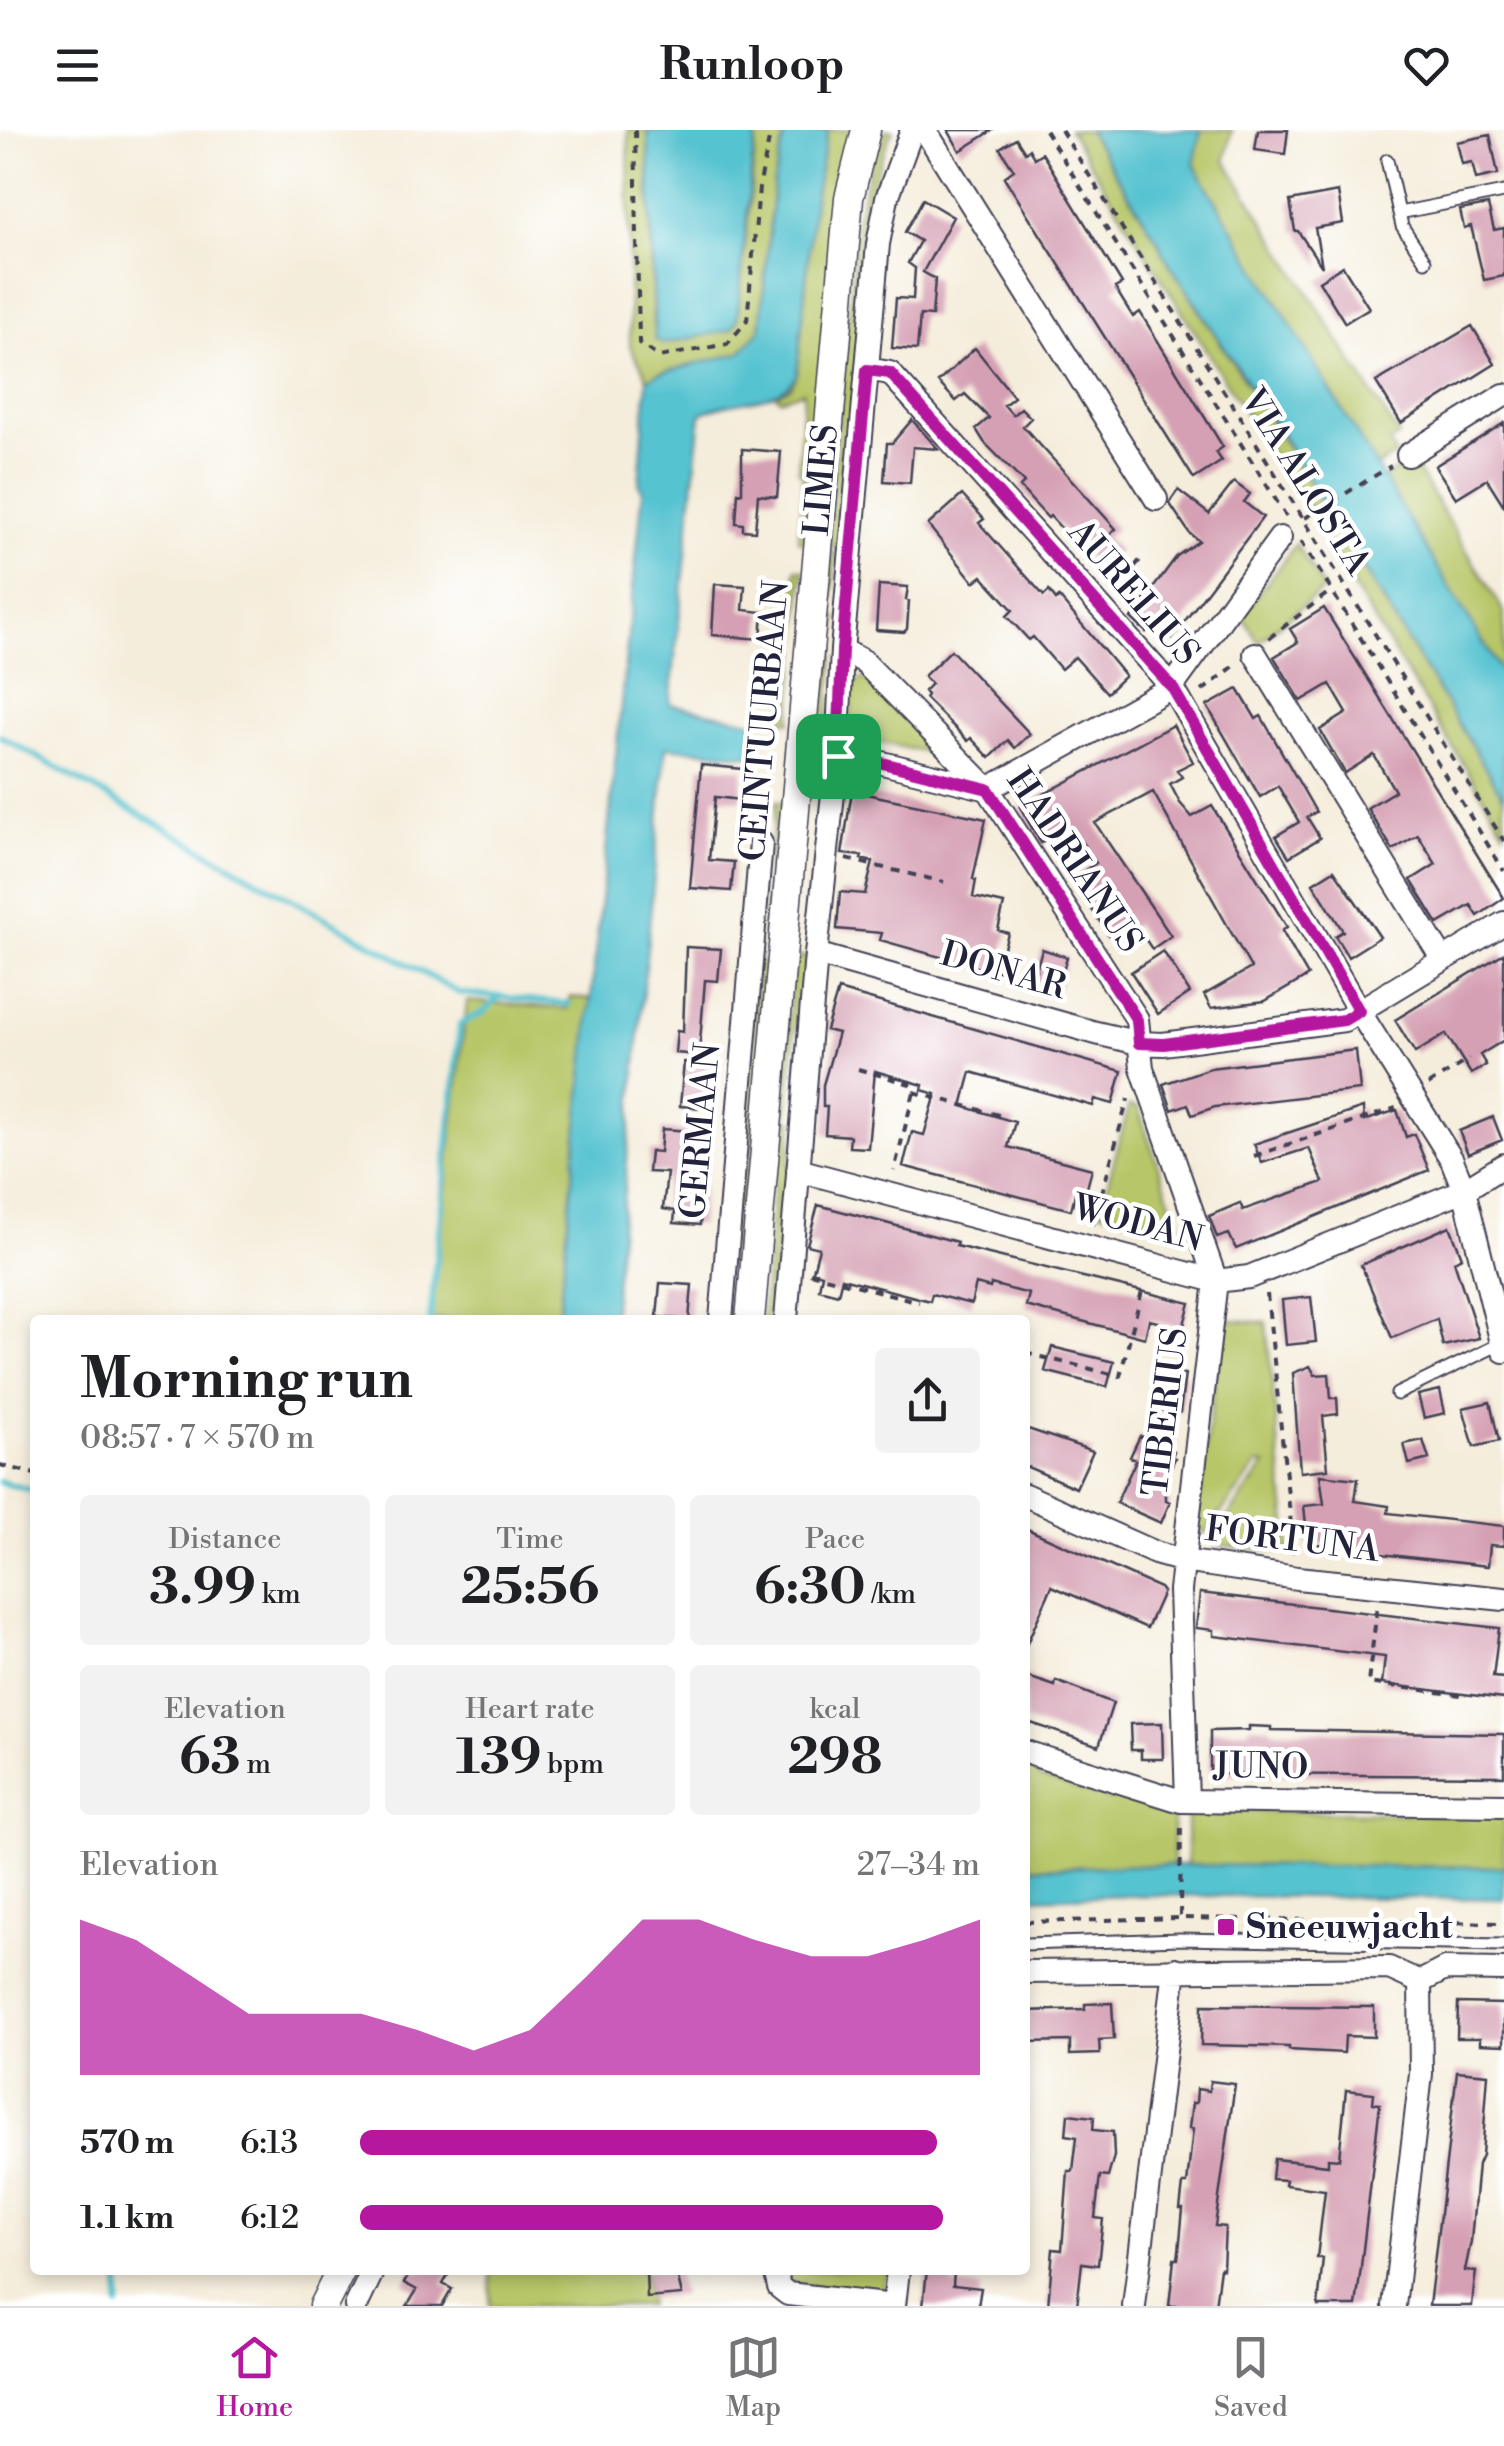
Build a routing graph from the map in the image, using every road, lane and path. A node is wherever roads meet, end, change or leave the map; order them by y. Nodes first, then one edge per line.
1 (635, 130) edge
2 (772, 130) edge
3 (866, 130) edge
4 (912, 130) edge
5 (925, 130) edge
6 (1045, 130) edge
7 (1061, 130) edge
8 (1386, 160) dead end
9 (1504, 192) edge
10 (1399, 214) junction
11 (1426, 261) dead end
12 (867, 370) junction
13 (1504, 395) edge
14 (1408, 455) dead end
15 (1384, 470) dead end
16 (1156, 499) dead end
17 (1303, 519) junction
18 (1280, 538) dead end
19 (1140, 560) dead end
20 (1102, 609) junction
21 (1365, 618) junction
22 (1353, 626) junction
23 (842, 650) junction
24 (1255, 654) dead end
25 (1172, 687) junction
26 (1428, 720) junction
27 (1415, 728) junction
28 (799, 754) junction
29 (838, 756) junction
30 (988, 789) junction
31 (1504, 841) edge
32 (760, 843) dead end
33 (827, 854) junction
34 (1504, 871) edge
35 (944, 882) dead end
36 (1504, 922) edge
37 (751, 949) junction
38 (784, 951) junction
39 (816, 954) junction
40 (1443, 960) junction
41 (1359, 1011) junction
42 (1139, 1043) junction
43 (1469, 1059) dead end
44 (1142, 1068) junction
45 (858, 1069) dead end
46 (914, 1092) junction
47 (1413, 1098) junction
48 (1006, 1116) dead end
49 (1254, 1156) dead end
50 (1504, 1166) edge
51 (798, 1170) junction
52 (1464, 1190) junction
53 (888, 1194) junction
54 (1086, 1246) junction
55 (1149, 1263) junction
56 (790, 1268) junction
57 (1264, 1270) junction
58 (1216, 1281) junction
59 (919, 1302) dead end
60 (721, 1315) edge
61 (750, 1315) edge
62 (786, 1315) edge
63 (1503, 1347) edge
64 (1030, 1354) edge
65 (1397, 1394) dead end
66 (0, 1465) edge
67 (30, 1473) edge
68 (1030, 1498) edge
69 (1183, 1562) junction
70 (1297, 1578) junction
71 (1380, 1586) junction
72 (1504, 1598) edge
73 (1468, 1696) dead end
74 (1030, 1754) edge
75 (1186, 1801) junction
76 (1504, 1805) edge
77 (1181, 1842) dead end
78 (1180, 1918) junction
79 (1030, 1922) edge
80 (1504, 1923) edge
81 (1030, 1944) edge
82 (1504, 1945) edge
83 (1176, 1969) junction
84 (1504, 1970) edge
85 (1030, 1972) edge
86 (1420, 1982) junction
87 (338, 2275) edge
88 (370, 2275) edge
89 (776, 2275) edge
90 (897, 2275) edge
91 (323, 2306) edge
92 (356, 2306) edge
93 (894, 2306) edge
94 (1134, 2306) edge
95 (1394, 2306) edge

1 - 2 path
3 - 28 street, CEINTUURBAAN
4 - 12 street, LIMES
5 - 16 street
6 - 22 path, VIA ALOSTA
7 - 17 path, VIA ALOSTA
8 - 10 lane
9 - 10 lane
10 - 11 lane
12 - 20 street, AURELIUS
12 - 23 street, LIMES
13 - 14 street
15 - 17 path
17 - 21 path, VIA ALOSTA
18 - 25 street
19 - 20 path
20 - 25 street, AURELIUS
21 - 22 path
21 - 26 path, VIA ALOSTA
22 - 27 path, VIA ALOSTA
23 - 29 street, LIMES
23 - 30 street, HADRIANUS
24 - 40 street
25 - 30 street
25 - 41 street, AURELIUS
26 - 27 path
26 - 31 path, VIA ALOSTA
27 - 34 path, VIA ALOSTA
28 - 29 street
28 - 38 street, CEINTUURBAAN
29 - 30 street
29 - 33 street, LIMES
30 - 42 street, HADRIANUS
32 - 37 street, GERMAAN
33 - 35 path
33 - 39 street, LIMES
36 - 40 street, DONAR
37 - 38 street
37 - 60 street, GERMAAN
38 - 61 street, CEINTUURBAAN
39 - 42 street, DONAR
39 - 51 street, LIMES
40 - 41 street, DONAR
41 - 42 street, DONAR
41 - 47 street, AURELIUS
42 - 44 street, TIBERIUS
43 - 47 path
44 - 54 path
44 - 58 street, TIBERIUS
45 - 46 path
46 - 48 path
46 - 53 path
47 - 49 path
47 - 52 street, AURELIUS
50 - 52 street, WODAN
51 - 53 street, WODAN
51 - 56 street, LIMES
52 - 57 street, WODAN
52 - 63 street, AURELIUS
53 - 54 street, WODAN
54 - 55 street, WODAN
55 - 58 street, WODAN
55 - 64 path
56 - 59 path
56 - 62 street, LIMES
57 - 58 street, WODAN
57 - 70 path
58 - 69 street, TIBERIUS
63 - 65 lane
66 - 67 path
68 - 69 street, FORTUNA
69 - 70 street, FORTUNA
69 - 75 street, TIBERIUS
70 - 71 street, FORTUNA
71 - 72 street, FORTUNA
71 - 73 path
74 - 75 street, JUNO
75 - 76 street, JUNO
77 - 78 path
78 - 79 path
78 - 80 path
81 - 82 lane
83 - 85 street
83 - 86 street
83 - 94 street
84 - 86 street
86 - 95 street
87 - 91 street
88 - 92 street
89 - 93 street
90 - 93 street

